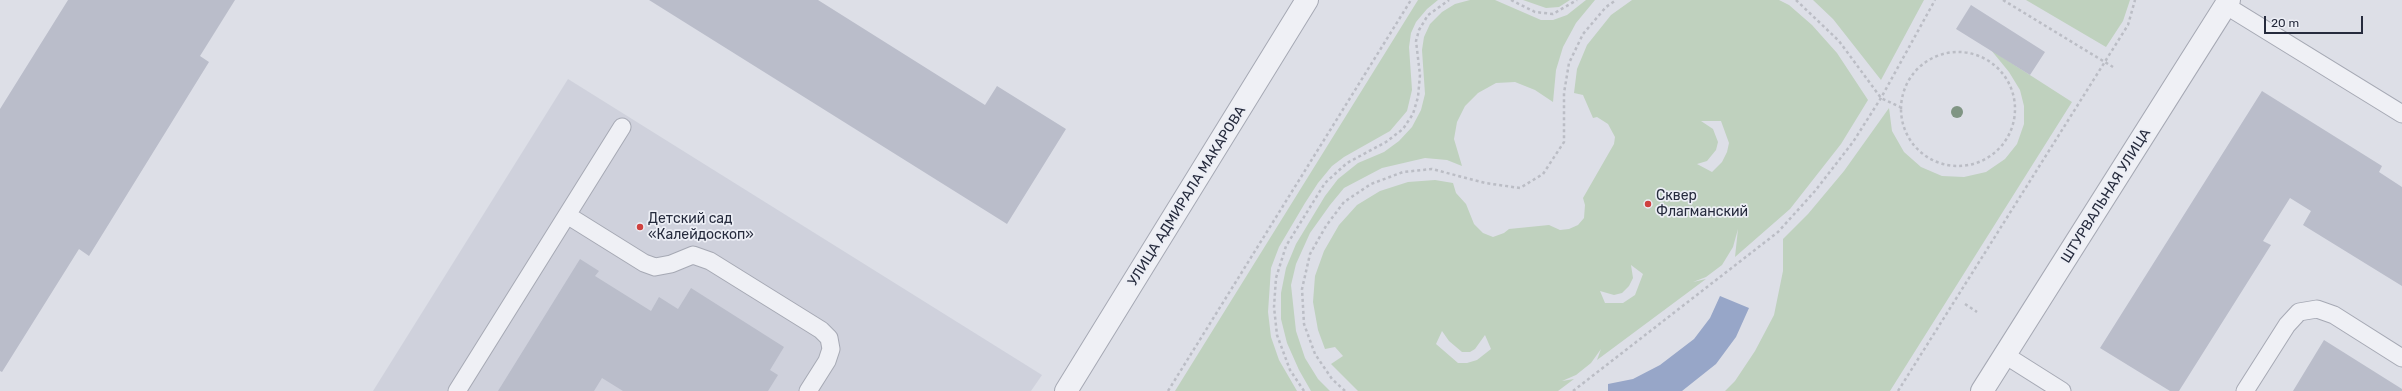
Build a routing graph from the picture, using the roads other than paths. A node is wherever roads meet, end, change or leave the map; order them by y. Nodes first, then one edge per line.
1 (1307, 0) edge
2 (2227, 3) edge
3 (2402, 114) edge
4 (622, 127) dead end
5 (567, 215) junction
6 (2005, 355) junction
7 (2402, 358) edge
8 (457, 391) edge
9 (808, 391) edge
10 (1066, 391) edge
11 (1982, 391) edge
12 (2062, 391) edge
13 (2245, 391) edge

1 - 10 street, УЛИЦА АДМИРАЛА МАКАРОВА
2 - 3 lane
2 - 6 street, ШТУРВАЛЬНАЯ УЛИЦА
4 - 5 lane
5 - 8 lane
5 - 9 lane
6 - 11 street, ШТУРВАЛЬНАЯ УЛИЦА
6 - 12 lane
7 - 13 lane

